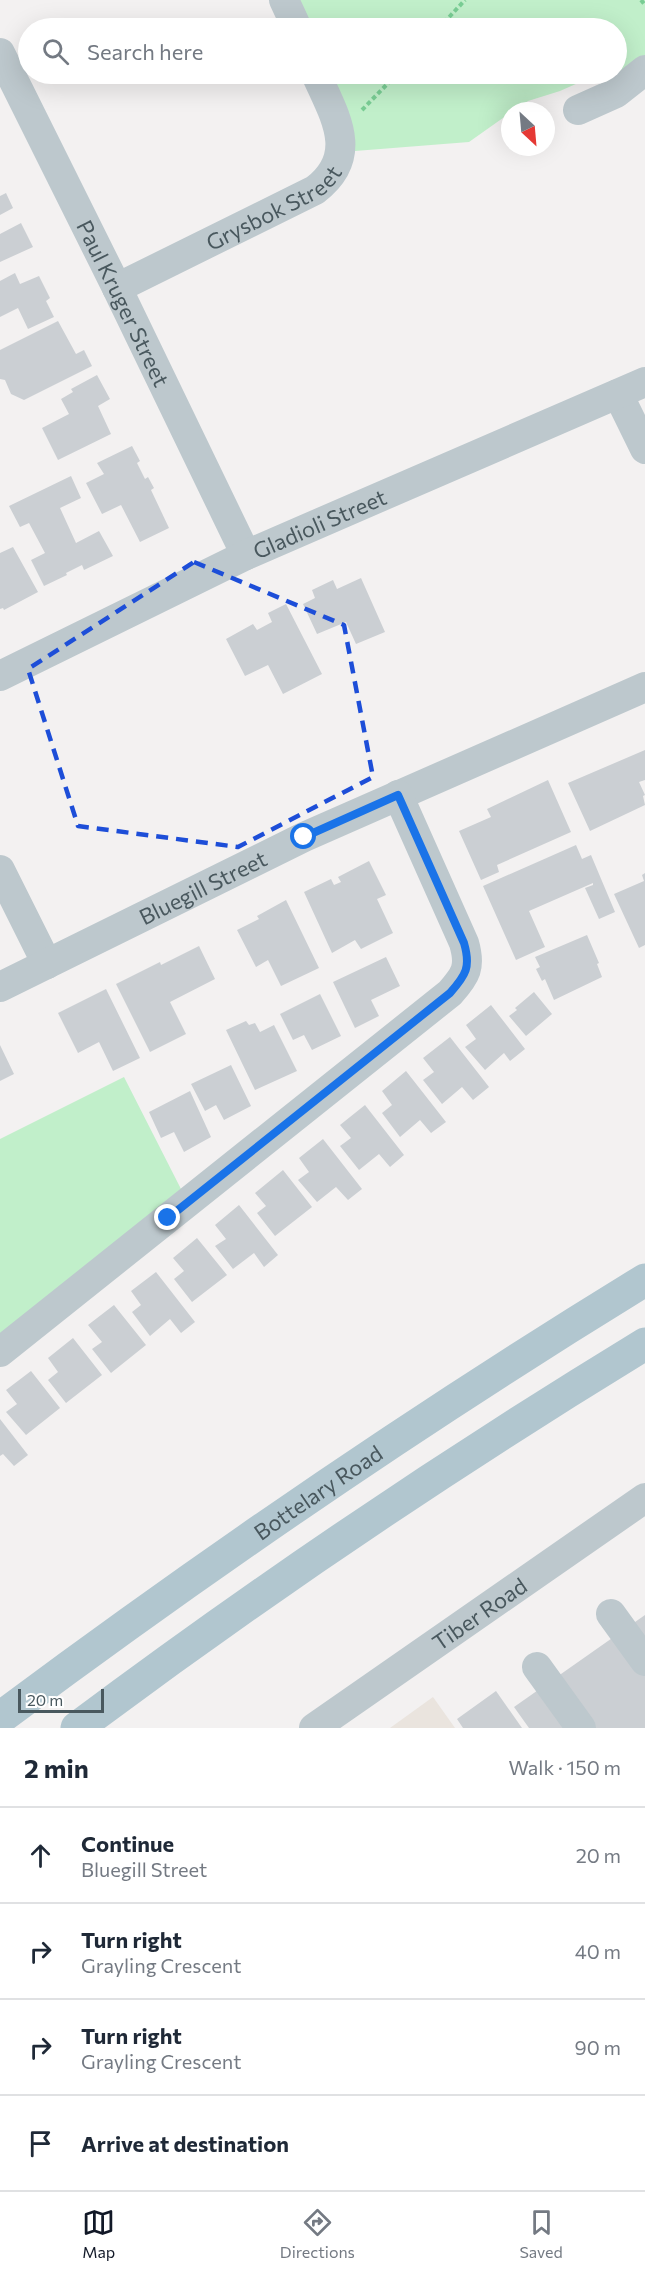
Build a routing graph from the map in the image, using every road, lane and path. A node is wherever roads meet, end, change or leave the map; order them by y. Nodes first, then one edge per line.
1 (284, 0) edge
2 (465, 0) edge
3 (641, 0) edge
4 (645, 5) edge
5 (292, 18) edge
6 (448, 18) edge
7 (0, 53) edge
8 (645, 70) edge
9 (320, 84) edge
10 (388, 84) edge
11 (578, 110) dead end
12 (341, 133) junction
13 (117, 288) junction
14 (645, 382) edge
15 (618, 394) junction
16 (645, 449) edge
17 (246, 555) junction
18 (0, 676) edge
19 (643, 693) edge
20 (398, 795) junction
21 (0, 870) edge
22 (47, 964) junction
23 (0, 987) edge
24 (645, 1280) edge
25 (645, 1344) edge
26 (0, 1352) edge
27 (640, 1512) edge
28 (611, 1614) dead end
29 (645, 1661) edge
30 (537, 1667) dead end
31 (0, 1718) edge
32 (77, 1728) edge
33 (314, 1728) edge
34 (581, 1728) edge

1 - 5 street
2 - 6 path
3 - 4 path
7 - 13 street, Paul Kruger Street
8 - 11 street
9 - 12 street, Grysbok Street
10 - 12 path
12 - 13 street, Grysbok Street
13 - 17 street, Paul Kruger Street
14 - 15 street, Gladioli Street
15 - 16 street
15 - 17 street, Gladioli Street
17 - 18 street, Gladioli Street
19 - 20 street, Bluegill Street
20 - 22 street, Bluegill Street
20 - 26 street
21 - 22 street
22 - 23 street, Bluegill Street
24 - 31 main road, Bottelary Road
25 - 32 main road
27 - 33 street, Tiber Road
28 - 29 street
30 - 34 street

